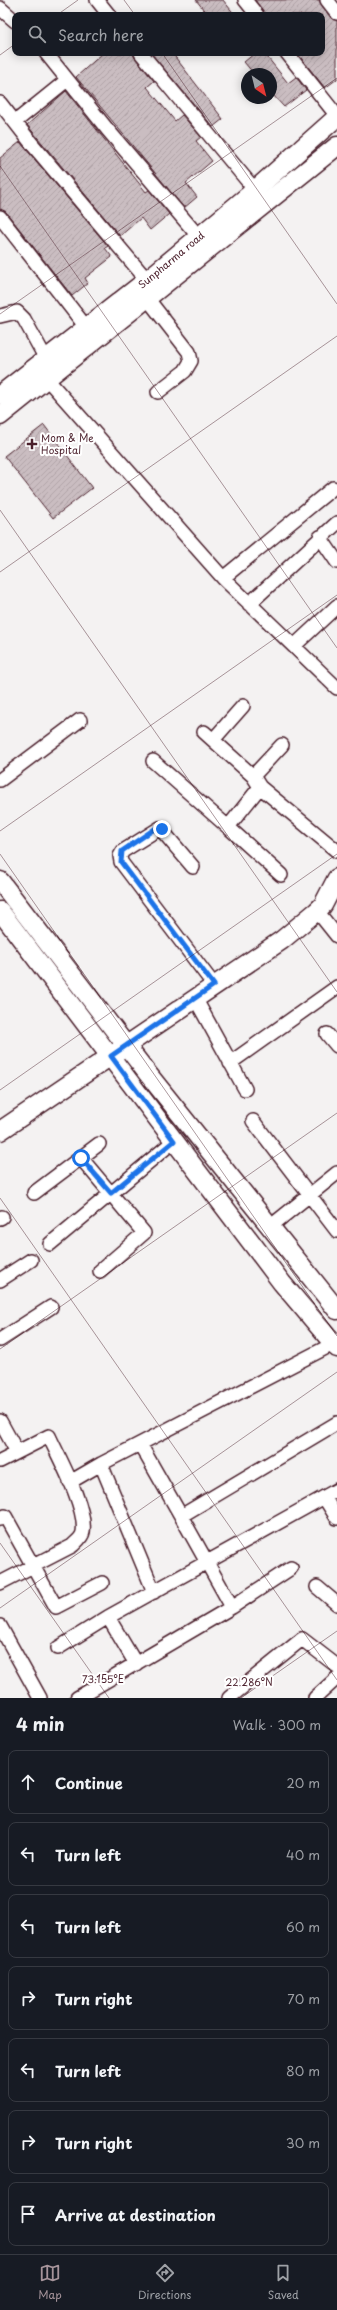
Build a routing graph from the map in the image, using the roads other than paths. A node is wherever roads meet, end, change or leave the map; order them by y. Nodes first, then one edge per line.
1 (96, 0) edge
2 (245, 0) edge
3 (327, 0) edge
4 (0, 8) edge
5 (106, 12) edge
6 (255, 12) edge
7 (337, 13) edge
8 (12, 18) edge
9 (49, 56) edge
10 (143, 56) edge
11 (289, 56) edge
12 (67, 80) junction
13 (0, 103) edge
14 (337, 116) edge
15 (15, 122) junction
16 (337, 146) edge
17 (255, 190) junction
18 (0, 217) edge
19 (199, 237) junction
20 (147, 280) junction
21 (147, 298) junction
22 (0, 316) edge
23 (86, 327) junction
24 (46, 358) junction
25 (46, 378) junction
26 (158, 392) dead end
27 (0, 395) edge
28 (0, 416) edge
29 (333, 488) dead end
30 (337, 523) edge
31 (320, 536) junction
32 (337, 562) edge
33 (223, 578) junction
34 (249, 604) junction
35 (337, 606) edge
36 (294, 646) junction
37 (337, 688) edge
38 (243, 706) dead end
39 (80, 720) dead end
40 (282, 745) dead end
41 (153, 761) dead end
42 (0, 780) edge
43 (256, 782) junction
44 (228, 827) junction
45 (337, 852) edge
46 (192, 867) dead end
47 (281, 875) dead end
48 (337, 878) edge
49 (0, 881) edge
50 (0, 911) edge
51 (316, 912) junction
52 (337, 936) edge
53 (214, 985) junction
54 (337, 987) edge
55 (195, 998) junction
56 (327, 1034) dead end
57 (126, 1046) junction
58 (337, 1046) edge
59 (111, 1056) junction
60 (230, 1063) junction
61 (245, 1089) dead end
62 (253, 1121) dead end
63 (0, 1131) edge
64 (174, 1141) junction
65 (99, 1144) dead end
66 (81, 1158) junction
67 (337, 1173) edge
68 (34, 1193) dead end
69 (111, 1193) junction
70 (309, 1196) junction
71 (271, 1226) junction
72 (337, 1231) edge
73 (50, 1244) dead end
74 (31, 1260) dead end
75 (100, 1271) dead end
76 (0, 1280) edge
77 (51, 1307) dead end
78 (337, 1310) edge
79 (0, 1340) edge
80 (336, 1345) edge
81 (0, 1422) edge
82 (337, 1423) edge
83 (140, 1444) junction
84 (17, 1452) junction
85 (0, 1461) edge
86 (101, 1464) junction
87 (70, 1482) junction
88 (337, 1490) edge
89 (324, 1497) junction
90 (181, 1516) junction
91 (337, 1518) edge
92 (0, 1519) edge
93 (207, 1562) junction
94 (33, 1565) junction
95 (291, 1568) dead end
96 (102, 1583) dead end
97 (0, 1584) edge
98 (317, 1587) dead end
99 (154, 1592) junction
100 (337, 1604) edge
101 (232, 1607) junction
102 (108, 1617) junction
103 (0, 1626) edge
104 (58, 1648) dead end
105 (136, 1664) junction
106 (337, 1666) edge
107 (337, 1678) edge
108 (36, 1697) edge
109 (77, 1698) edge
110 (229, 1698) edge
111 (315, 1698) edge

1 - 5 street
2 - 6 street
3 - 7 street
4 - 8 street
9 - 12 street
10 - 17 street
11 - 14 street
12 - 15 street
12 - 19 street
13 - 15 street
14 - 17 street, Sunpharma road
15 - 20 street
16 - 21 street, Sunpharma road
17 - 19 street, Sunpharma road
18 - 23 street
19 - 20 street, Sunpharma road
20 - 23 street, Sunpharma road
21 - 25 street, Sunpharma road
21 - 26 street
22 - 24 street
23 - 24 street, Sunpharma road
24 - 27 street, Sunpharma road
25 - 28 street, Sunpharma road
25 - 33 street
29 - 33 street
30 - 31 street
31 - 32 street
31 - 34 street
33 - 34 street
34 - 36 street
35 - 36 street
36 - 37 street
38 - 43 street
39 - 42 street
40 - 43 street
41 - 44 street
43 - 44 street
43 - 45 street
44 - 47 street
46 - 53 street
48 - 51 street
49 - 57 street
50 - 59 street
51 - 52 street
51 - 53 street
53 - 55 street
54 - 60 street
55 - 57 street
55 - 60 street
56 - 58 street
57 - 59 street
57 - 71 street
59 - 63 street
59 - 64 street
60 - 61 street
62 - 70 street
64 - 69 street
64 - 80 street
65 - 66 street
66 - 68 street
66 - 69 street
67 - 70 street
69 - 73 street
69 - 75 street
70 - 71 street
70 - 72 street
71 - 78 street
74 - 76 street
77 - 79 street
80 - 83 street
81 - 84 street
82 - 90 street
83 - 86 street
83 - 90 street
84 - 85 street
84 - 87 street
86 - 87 street
86 - 99 street
87 - 94 street
88 - 89 street
89 - 91 street
89 - 93 street
90 - 93 street
92 - 94 street
93 - 99 street
93 - 101 street
94 - 96 street
94 - 97 street
95 - 101 street
98 - 100 street
99 - 102 street
101 - 105 street
102 - 104 street
102 - 105 street
103 - 108 street
105 - 109 street
106 - 110 street
107 - 111 street

